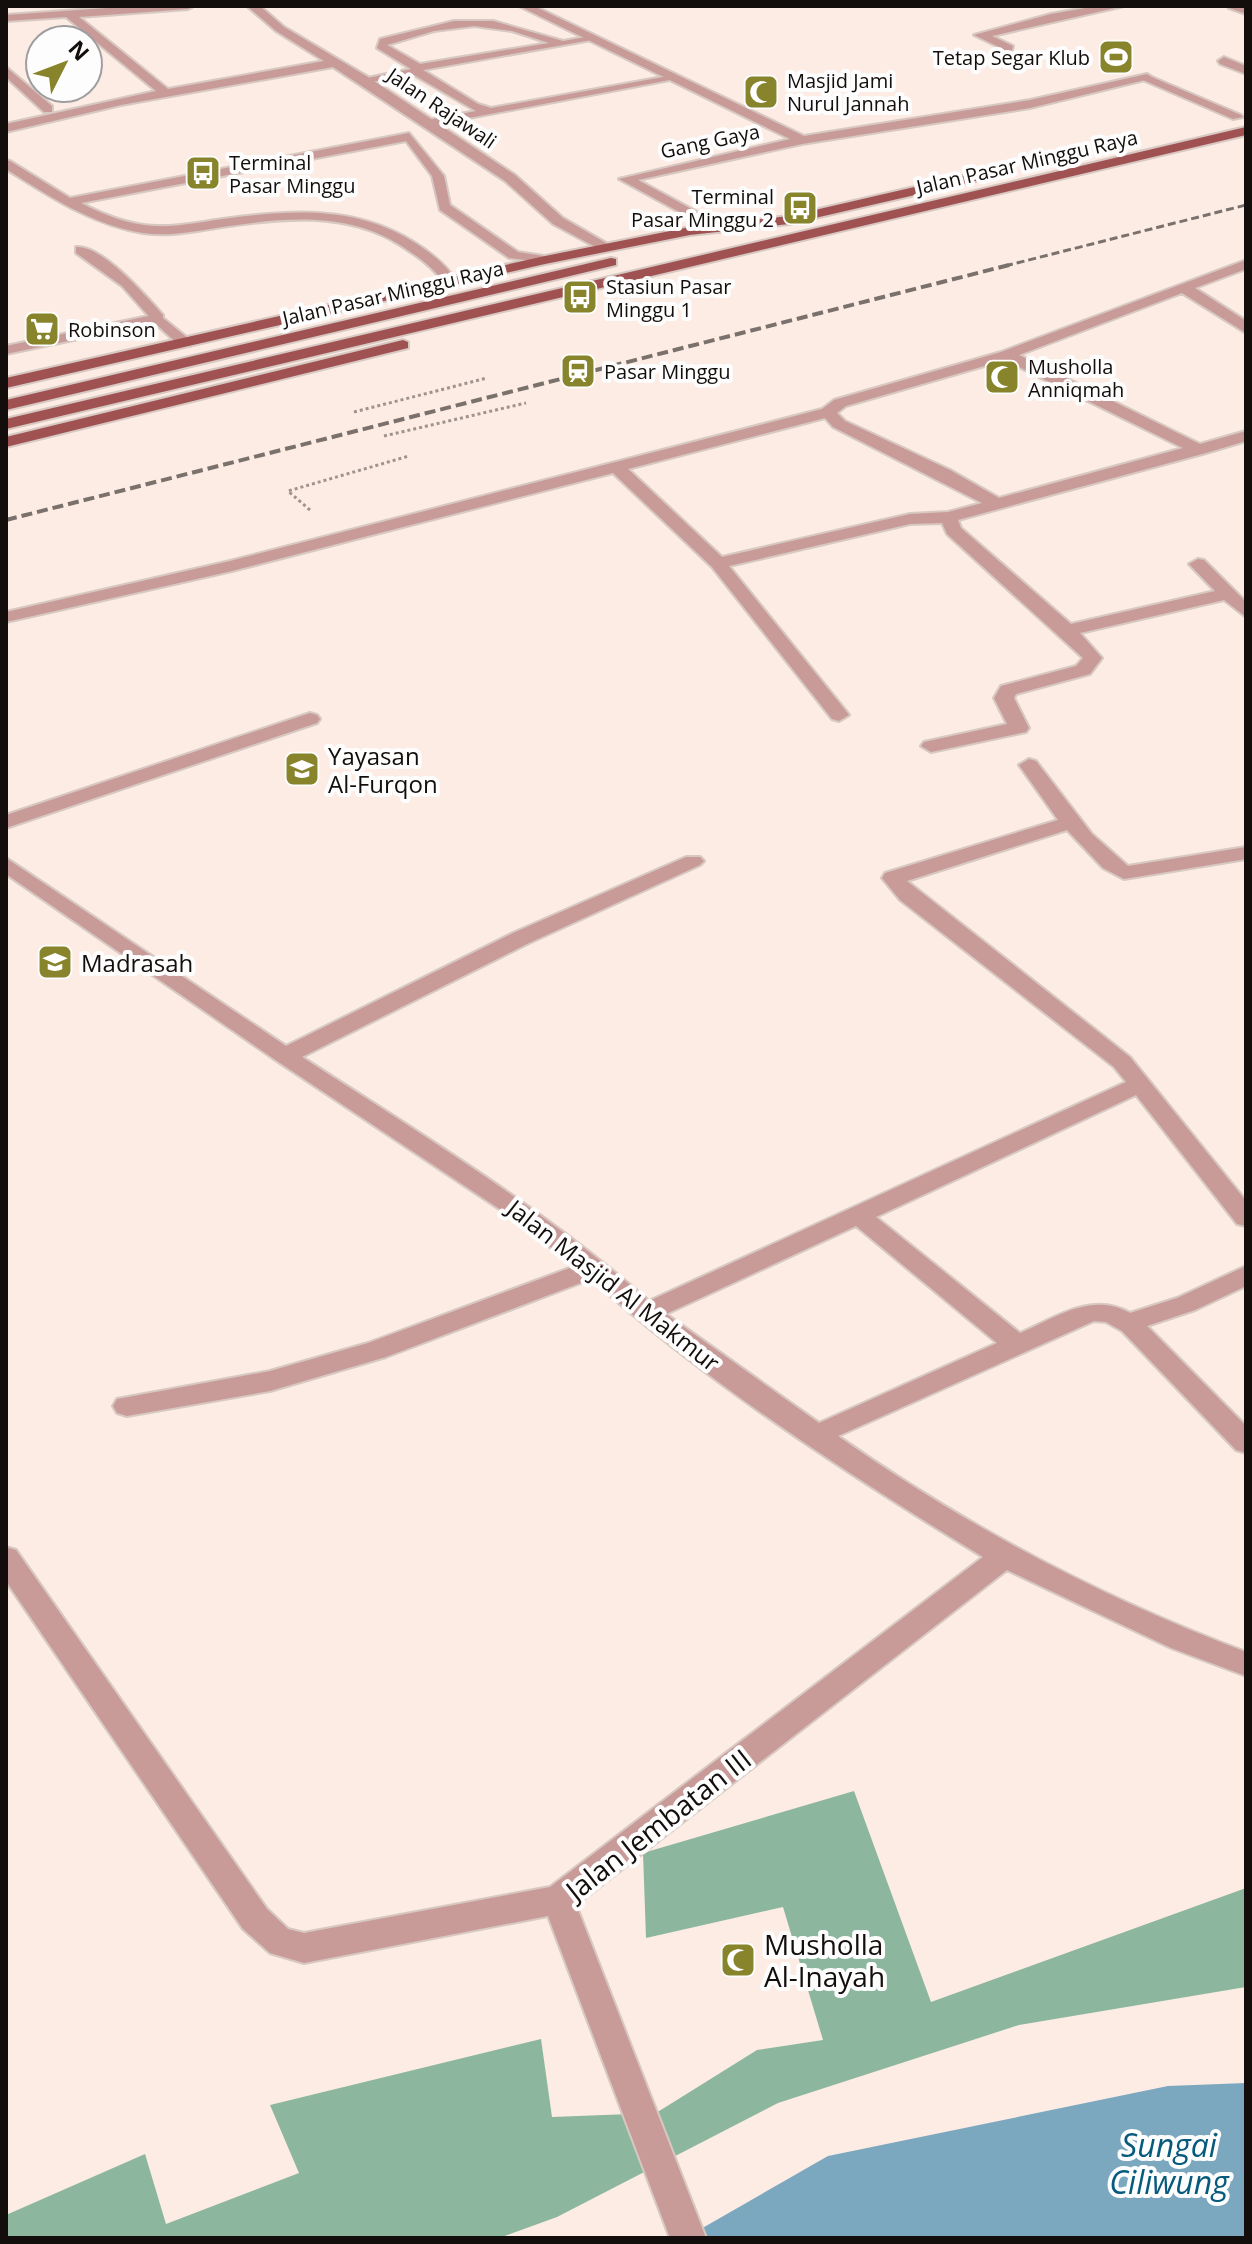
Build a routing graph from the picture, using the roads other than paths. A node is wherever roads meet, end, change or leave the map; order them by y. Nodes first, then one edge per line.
1 (188, 6) edge
2 (253, 6) edge
3 (525, 6) edge
4 (1118, 6) edge
5 (1233, 6) edge
6 (134, 7) edge
7 (1246, 11) edge
8 (68, 13) junction
9 (7, 14) edge
10 (592, 39) junction
11 (563, 44) junction
12 (1004, 58) dead end
13 (1226, 62) dead end
14 (333, 63) junction
15 (1245, 65) edge
16 (417, 70) junction
17 (6, 71) edge
18 (674, 78) junction
19 (1148, 79) joint
20 (364, 80) junction
21 (166, 93) junction
22 (121, 101) junction
23 (48, 109) junction
24 (491, 111) junction
25 (6, 116) edge
26 (1241, 116) edge
27 (427, 123) junction
28 (1207, 124) dead end
29 (6, 128) edge
30 (1246, 131) edge
31 (802, 140) junction
32 (6, 164) edge
33 (998, 172) dead end
34 (68, 202) junction
35 (789, 220) junction
36 (716, 228) junction
37 (606, 247) junction
38 (85, 253) dead end
39 (545, 260) junction
40 (1246, 264) edge
41 (446, 277) junction
42 (1184, 288) junction
43 (537, 297) junction
44 (158, 318) junction
45 (1246, 328) edge
46 (185, 343) junction
47 (6, 350) edge
48 (1006, 355) junction
49 (6, 383) edge
50 (6, 405) edge
51 (828, 412) junction
52 (6, 424) edge
53 (1246, 436) edge
54 (6, 442) edge
55 (1200, 450) junction
56 (616, 466) junction
57 (998, 505) junction
58 (949, 517) junction
59 (718, 563) junction
60 (1198, 564) dead end
61 (1228, 594) junction
62 (1246, 612) edge
63 (6, 617) edge
64 (1067, 630) junction
65 (839, 715) dead end
66 (310, 719) dead end
67 (931, 746) dead end
68 (1029, 765) dead end
69 (6, 822) edge
70 (1072, 822) junction
71 (1246, 853) edge
72 (693, 861) dead end
73 (6, 864) edge
74 (285, 1056) junction
75 (1139, 1085) junction
76 (858, 1215) junction
77 (1246, 1218) edge
78 (595, 1268) junction
79 (1246, 1275) edge
80 (646, 1313) junction
81 (1127, 1323) junction
82 (1017, 1345) junction
83 (127, 1406) dead end
84 (814, 1436) junction
85 (1246, 1443) edge
86 (1005, 1556) junction
87 (6, 1558) edge
88 (1246, 1664) edge
89 (558, 1900) junction
90 (688, 2238) edge

1 - 6 street
2 - 14 street, Jalan Rajawali
3 - 10 street
4 - 12 street
5 - 7 street
6 - 8 street
8 - 9 street
8 - 21 street
10 - 11 lane
10 - 18 street
11 - 16 lane
11 - 16 lane
13 - 15 street
14 - 20 street, Jalan Rajawali
14 - 21 street
16 - 20 lane
16 - 24 lane
17 - 23 street
18 - 24 lane
18 - 31 street
19 - 26 lane
19 - 31 street, Gang Gaya
20 - 27 street, Jalan Rajawali
21 - 22 street
22 - 23 street
22 - 29 street
23 - 25 street
24 - 27 lane
26 - 28 main road
27 - 37 street, Jalan Rajawali
30 - 43 main road, Jalan Pasar Minggu Raya
31 - 36 street, Gang Gaya
32 - 34 lane
33 - 35 main road, Jalan Pasar Minggu Raya
34 - 39 lane
34 - 41 lane
35 - 36 main road, Jalan Pasar Minggu Raya
35 - 50 main road, Jalan Pasar Minggu Raya
36 - 37 main road, Jalan Pasar Minggu Raya
37 - 39 main road, Jalan Pasar Minggu Raya
38 - 44 street
39 - 41 main road, Jalan Pasar Minggu Raya
40 - 42 street
41 - 46 main road, Jalan Pasar Minggu Raya
42 - 45 street
42 - 48 street
43 - 52 main road, Jalan Pasar Minggu Raya
43 - 54 main road, Jalan Pasar Minggu Raya
44 - 46 lane
44 - 47 lane
46 - 49 main road, Jalan Pasar Minggu Raya
48 - 51 street
48 - 55 street
51 - 56 street
51 - 57 street
53 - 55 street
55 - 57 street
56 - 59 street
56 - 63 street
57 - 58 street
58 - 59 street
58 - 64 street
59 - 65 street
60 - 61 street
61 - 62 street
61 - 64 street
64 - 67 street
66 - 69 street
68 - 70 street
70 - 71 street
70 - 75 street
72 - 74 street
73 - 74 street, Jalan Masjid Al Makmur
74 - 78 street, Jalan Masjid Al Makmur
75 - 76 street
75 - 77 street
76 - 80 street
76 - 82 street
78 - 80 street, Jalan Masjid Al Makmur
78 - 83 street
79 - 81 street
80 - 84 street, Jalan Masjid Al Makmur
81 - 82 street
81 - 85 street
82 - 84 street
84 - 86 street, Jalan Masjid Al Makmur
86 - 88 street, Jalan Masjid Al Makmur
86 - 89 street, Jalan Jembatan III
87 - 89 street
89 - 90 street, Jalan Jembatan III

